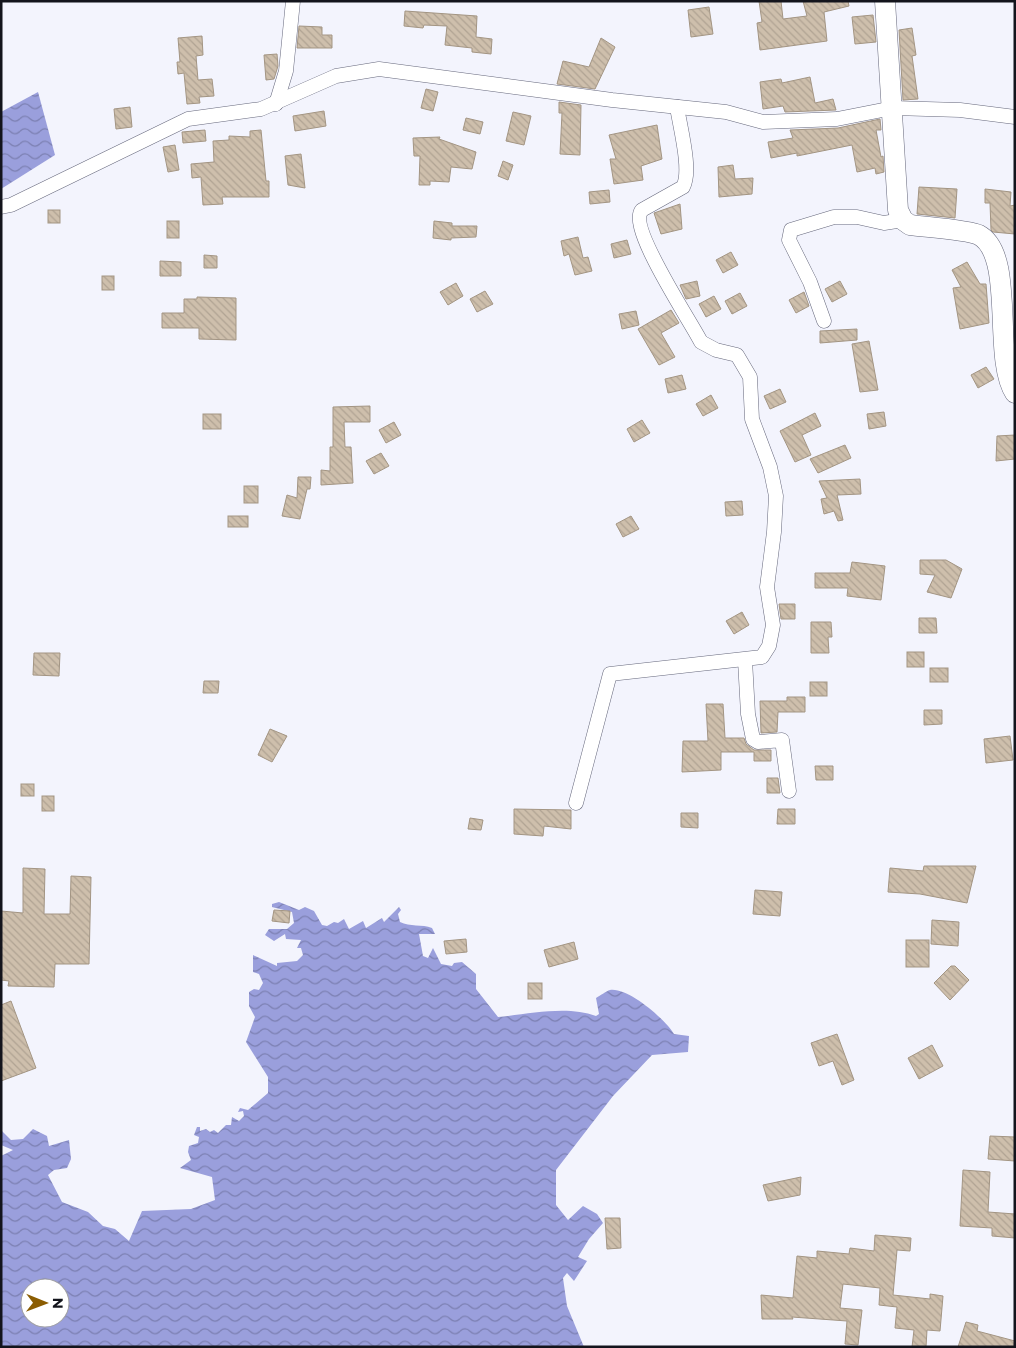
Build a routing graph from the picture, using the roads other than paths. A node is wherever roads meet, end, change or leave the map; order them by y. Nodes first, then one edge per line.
1 (293, 1) edge
2 (885, 1) edge
3 (276, 104) junction
4 (676, 108) junction
5 (892, 108) junction
6 (1015, 117) edge
7 (1, 207) edge
8 (903, 220) junction
9 (824, 321) dead end
10 (1015, 394) edge
11 (745, 660) junction
12 (789, 791) dead end
13 (576, 802) dead end

1 - 3 street
2 - 5 street
3 - 4 street
3 - 7 street
4 - 5 street
4 - 11 street
5 - 6 street
5 - 8 street
8 - 9 street
8 - 10 street
11 - 12 street
11 - 13 street

